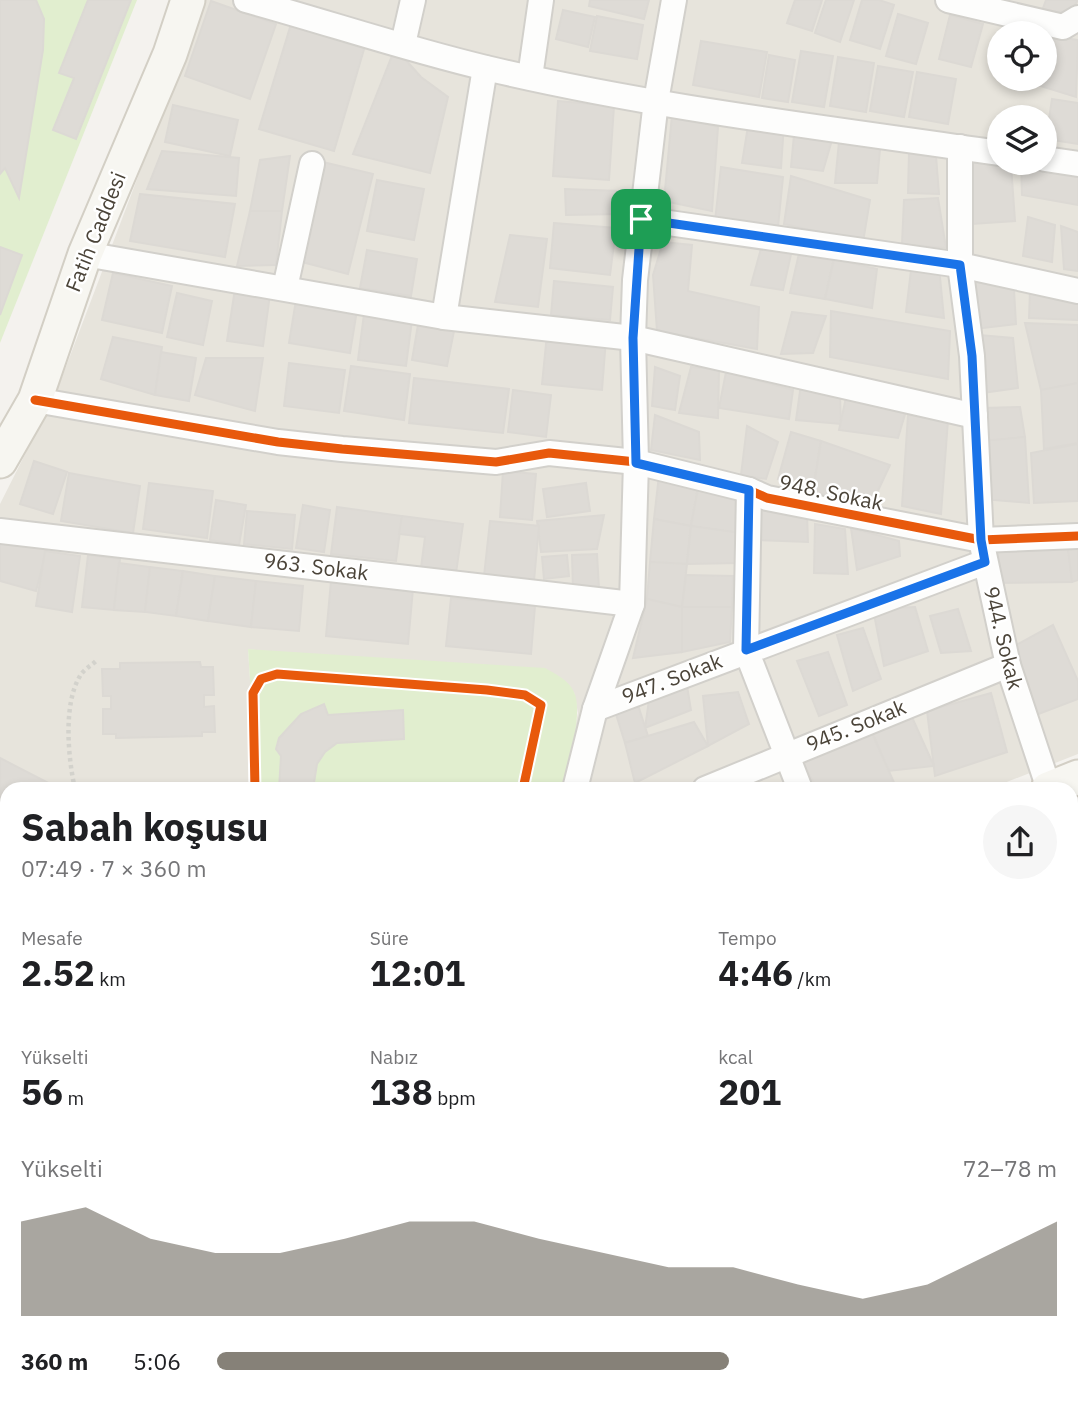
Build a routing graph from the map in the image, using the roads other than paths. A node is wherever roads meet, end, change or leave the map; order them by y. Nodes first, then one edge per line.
1 (188, 0) edge
2 (413, 0) edge
3 (541, 0) edge
4 (674, 0) edge
5 (948, 0) edge
6 (260, 2) edge
7 (1078, 18) edge
8 (403, 44) junction
9 (485, 68) junction
10 (530, 77) junction
11 (656, 101) junction
12 (960, 147) junction
13 (987, 151) edge
14 (1057, 161) edge
15 (312, 164) dead end
16 (1078, 164) edge
17 (641, 219) junction
18 (85, 254) junction
19 (960, 265) junction
20 (285, 288) junction
21 (1078, 291) edge
22 (444, 317) junction
23 (633, 338) junction
24 (35, 400) junction
25 (975, 416) junction
26 (0, 461) edge
27 (636, 463) junction
28 (749, 490) junction
29 (0, 531) edge
30 (1078, 536) edge
31 (983, 551) junction
32 (632, 604) junction
33 (746, 650) junction
34 (1008, 665) junction
35 (595, 709) junction
36 (788, 753) junction
37 (577, 782) edge
38 (721, 782) edge
39 (798, 782) edge
40 (1046, 782) edge

1 - 18 main road, Fatih Caddesi
2 - 8 street
3 - 10 street
4 - 11 street
5 - 7 street
6 - 8 street
8 - 9 street
9 - 10 street
9 - 22 street
10 - 11 street
11 - 12 street
11 - 17 street
12 - 13 street
12 - 19 street, 944. Sokak
14 - 16 street
15 - 20 street
17 - 19 street
17 - 23 street
18 - 20 street
18 - 24 main road, Fatih Caddesi
19 - 21 street
19 - 25 street, 944. Sokak
20 - 22 street
22 - 23 street
23 - 25 street
23 - 27 street
24 - 26 main road, Fatih Caddesi
24 - 27 street, 948. Sokak
25 - 31 street, 944. Sokak
27 - 28 street, 948. Sokak
27 - 32 street
28 - 31 street, 948. Sokak
28 - 33 street
29 - 32 street, 963. Sokak
30 - 31 street
31 - 33 street, 947. Sokak
31 - 34 street, 944. Sokak
32 - 35 street
33 - 35 street, 947. Sokak
33 - 36 street
34 - 36 street, 945. Sokak
34 - 40 street, 944. Sokak
35 - 37 street
36 - 38 street, 945. Sokak
36 - 39 street

